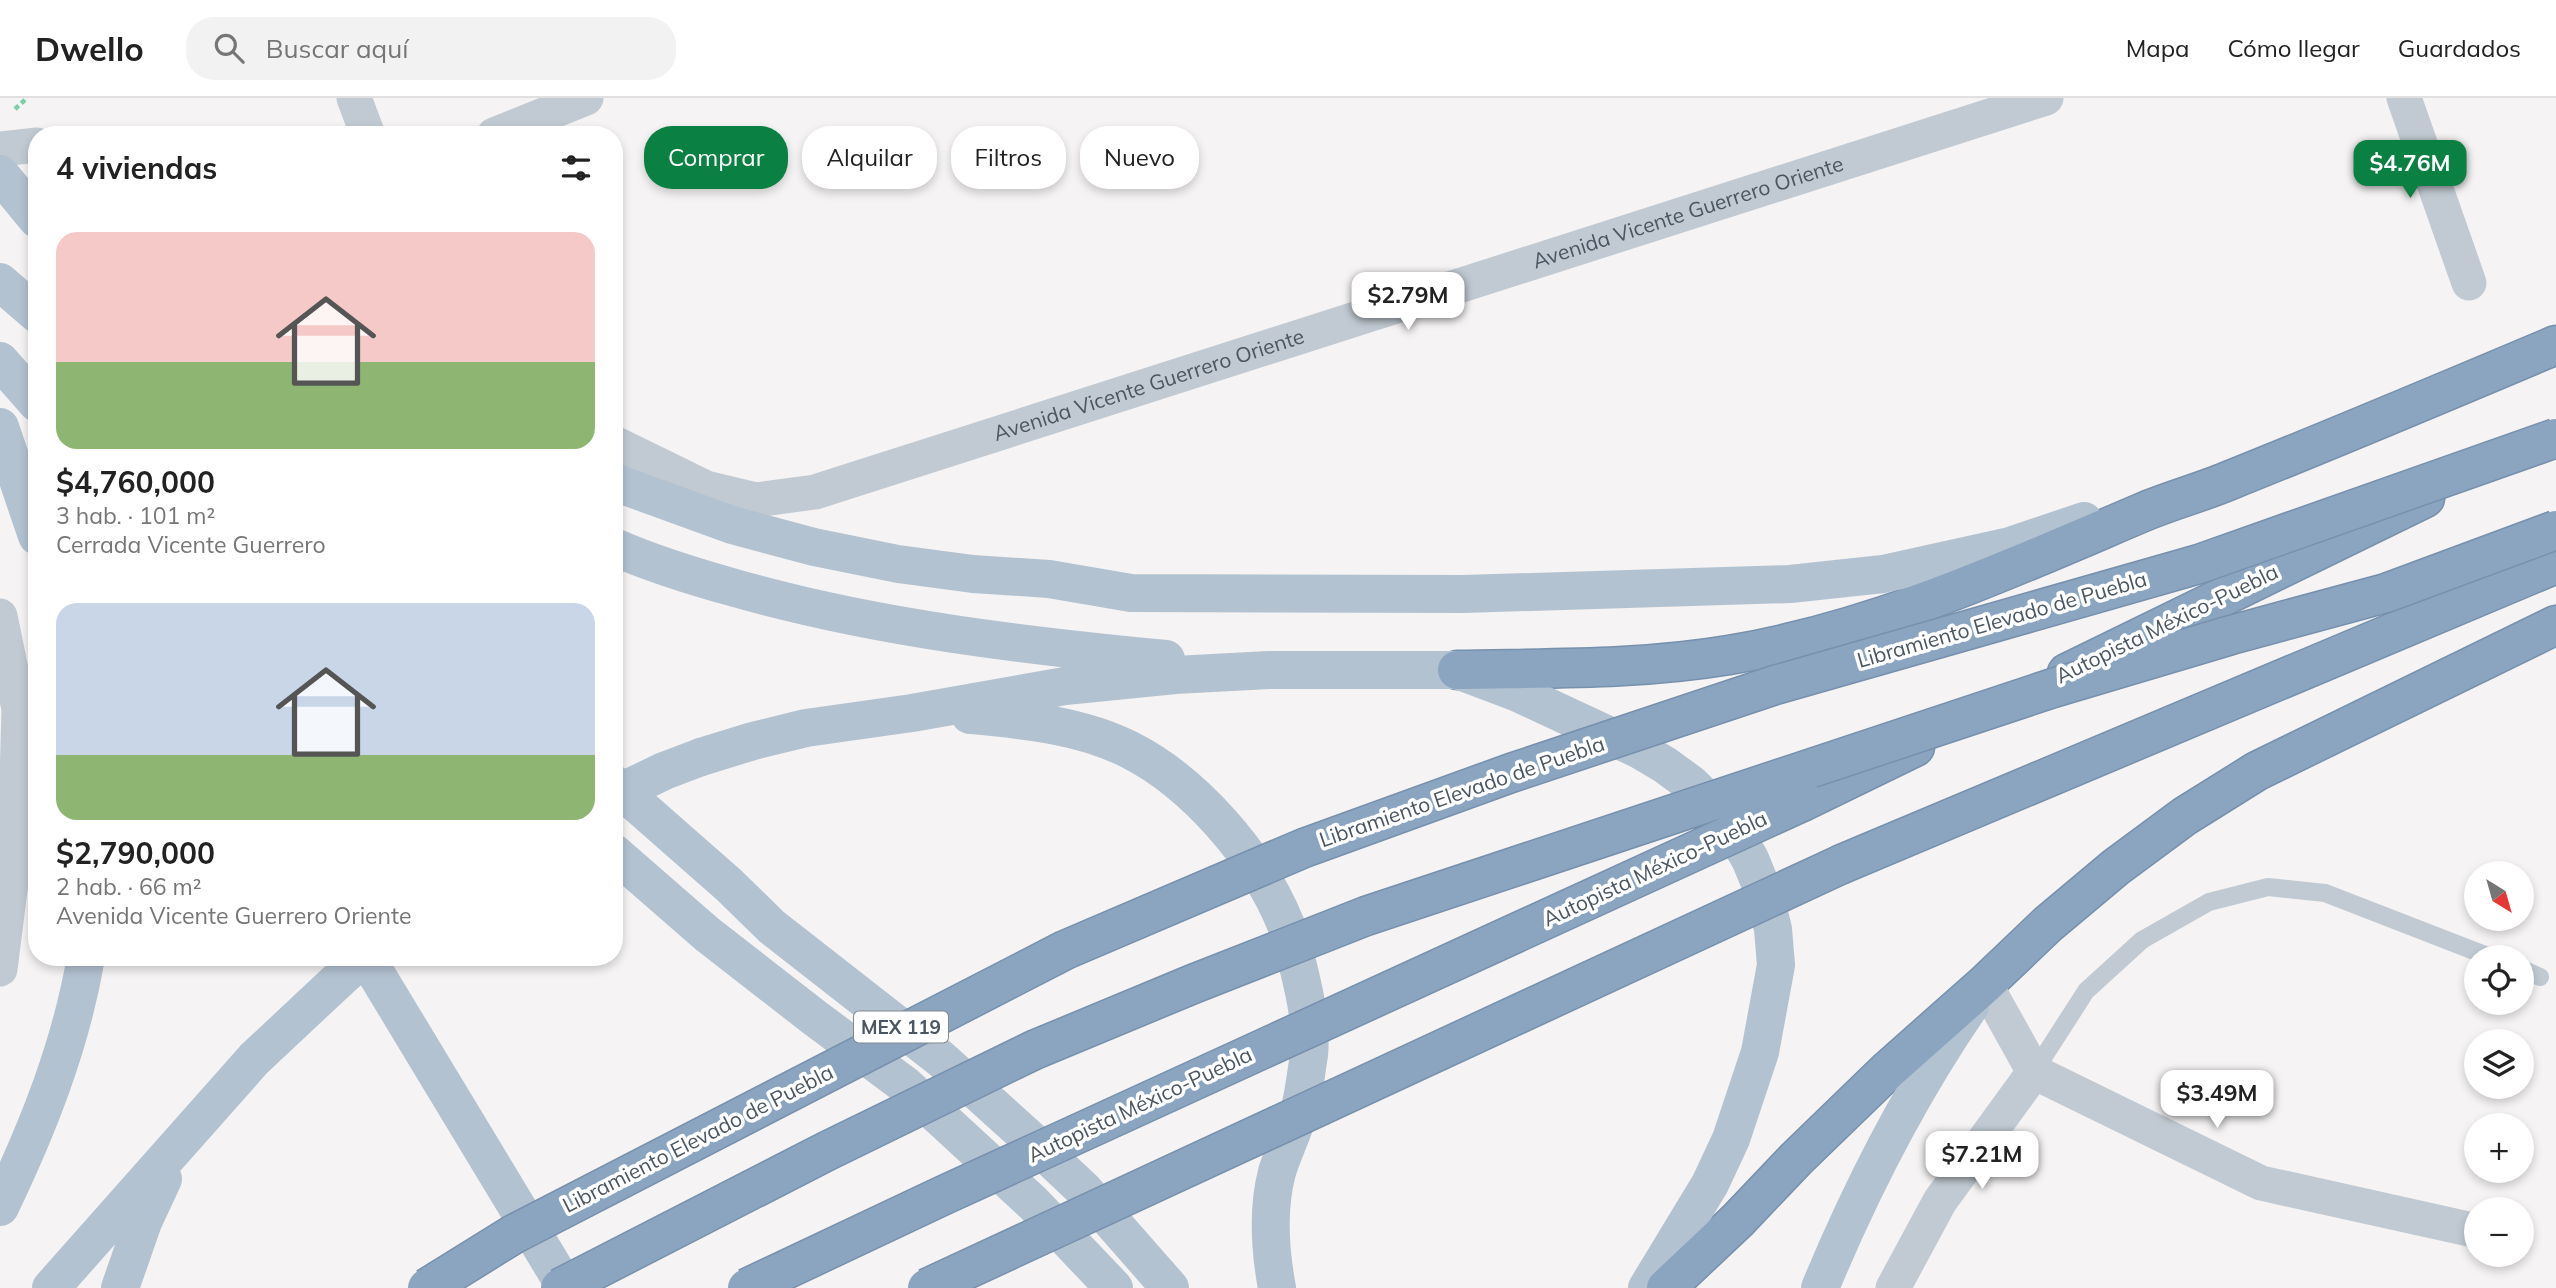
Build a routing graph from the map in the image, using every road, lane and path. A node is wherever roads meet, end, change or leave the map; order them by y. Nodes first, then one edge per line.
1 (354, 98) edge
2 (586, 98) edge
3 (2046, 98) edge
4 (2404, 98) edge
5 (365, 126) edge
6 (516, 126) edge
7 (28, 146) edge
8 (0, 149) edge
9 (0, 174) edge
10 (28, 208) edge
11 (0, 282) edge
12 (2469, 283) dead end
13 (28, 306) edge
14 (2556, 345) edge
15 (0, 361) edge
16 (28, 393) edge
17 (0, 427) edge
18 (2556, 436) edge
19 (623, 447) edge
20 (2225, 482) junction
21 (623, 485) edge
22 (28, 509) edge
23 (2556, 530) edge
24 (623, 550) edge
25 (2556, 564) edge
26 (0, 616) edge
27 (2556, 625) edge
28 (1269, 670) junction
29 (1457, 670) junction
30 (912, 713) junction
31 (623, 791) edge
32 (623, 792) edge
33 (623, 861) edge
34 (2464, 947) edge
35 (84, 966) edge
36 (356, 966) edge
37 (363, 966) edge
38 (0, 969) edge
39 (2534, 974) edge
40 (2540, 976) dead end
41 (1985, 984) junction
42 (2034, 1072) junction
43 (198, 1120) junction
44 (0, 1207) edge
45 (2464, 1228) edge
46 (51, 1288) edge
47 (120, 1288) edge
48 (427, 1288) edge
49 (560, 1288) edge
50 (566, 1288) edge
51 (747, 1288) edge
52 (927, 1288) edge
53 (1114, 1288) edge
54 (1171, 1288) edge
55 (1277, 1288) edge
56 (1647, 1288) edge
57 (1666, 1288) edge
58 (1820, 1288) edge
59 (1893, 1288) edge

1 - 5 street
2 - 6 street
3 - 19 street, Avenida Vicente Guerrero Oriente
4 - 12 street
7 - 8 street
9 - 10 main road
11 - 13 main road
14 - 20 highway
15 - 16 main road
17 - 22 main road
18 - 48 highway, Libramiento Elevado de Puebla, bridge
18 - 51 highway, Autopista México-Puebla, bridge
20 - 21 main road
20 - 29 highway
23 - 49 highway, bridge
24 - 28 main road
25 - 52 highway, bridge
26 - 38 street
27 - 41 highway
28 - 29 main road
28 - 30 main road
29 - 56 main road
30 - 31 main road, bridge
30 - 55 main road
32 - 54 main road, MEX 119
33 - 53 main road, MEX 119
34 - 42 lane
35 - 44 main road
36 - 43 main road
37 - 50 main road
39 - 40 lane
41 - 42 street
41 - 57 highway
41 - 58 main road
42 - 45 street
42 - 59 street
43 - 46 main road
43 - 47 main road

